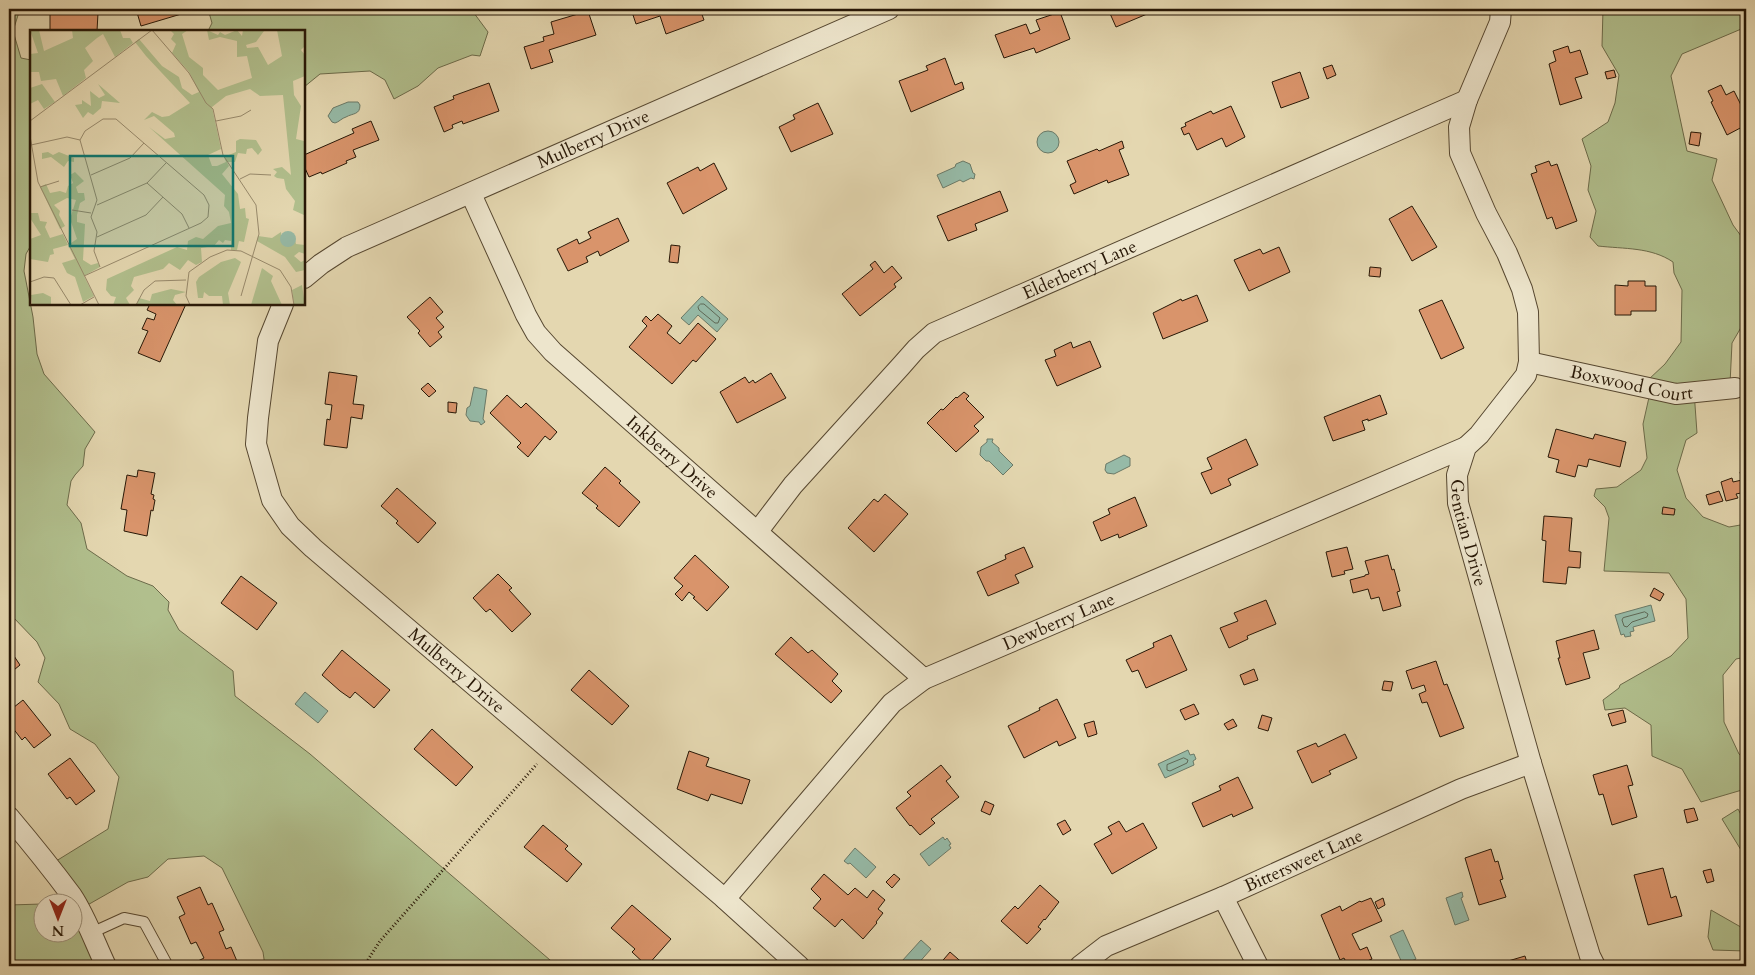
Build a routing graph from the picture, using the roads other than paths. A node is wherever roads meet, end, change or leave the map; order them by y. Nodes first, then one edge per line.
1 (888, 9) edge
2 (1501, 9) edge
3 (1467, 100) junction
4 (471, 194) junction
5 (305, 277) edge
6 (283, 305) edge
7 (1529, 362) junction
8 (1735, 388) dead end
9 (1466, 447) junction
10 (758, 531) junction
11 (924, 679) junction
12 (1531, 763) junction
13 (9, 817) edge
14 (1223, 897) junction
15 (725, 899) junction
16 (90, 933) junction
17 (106, 966) edge
18 (168, 966) edge
19 (799, 966) edge
20 (1080, 966) edge
21 (1258, 966) edge
22 (1595, 966) edge

1 - 4 street, Mulberry Drive
2 - 3 street, Gentian Drive
3 - 7 street, Gentian Drive
3 - 10 street, Elderberry Lane
4 - 5 street, Mulberry Drive
4 - 10 street, Inkberry Drive
6 - 15 street, Mulberry Drive
7 - 8 street, Boxwood Court
7 - 9 street, Gentian Drive
9 - 11 street, Dewberry Lane
9 - 12 street, Gentian Drive
10 - 11 street, Inkberry Drive
11 - 15 street, Dewberry Lane
12 - 14 street, Bittersweet Lane
12 - 22 street, Gentian Drive
13 - 16 street
14 - 20 street, Bittersweet Lane
14 - 21 street
15 - 19 street, Mulberry Drive
16 - 17 street
16 - 18 lane

